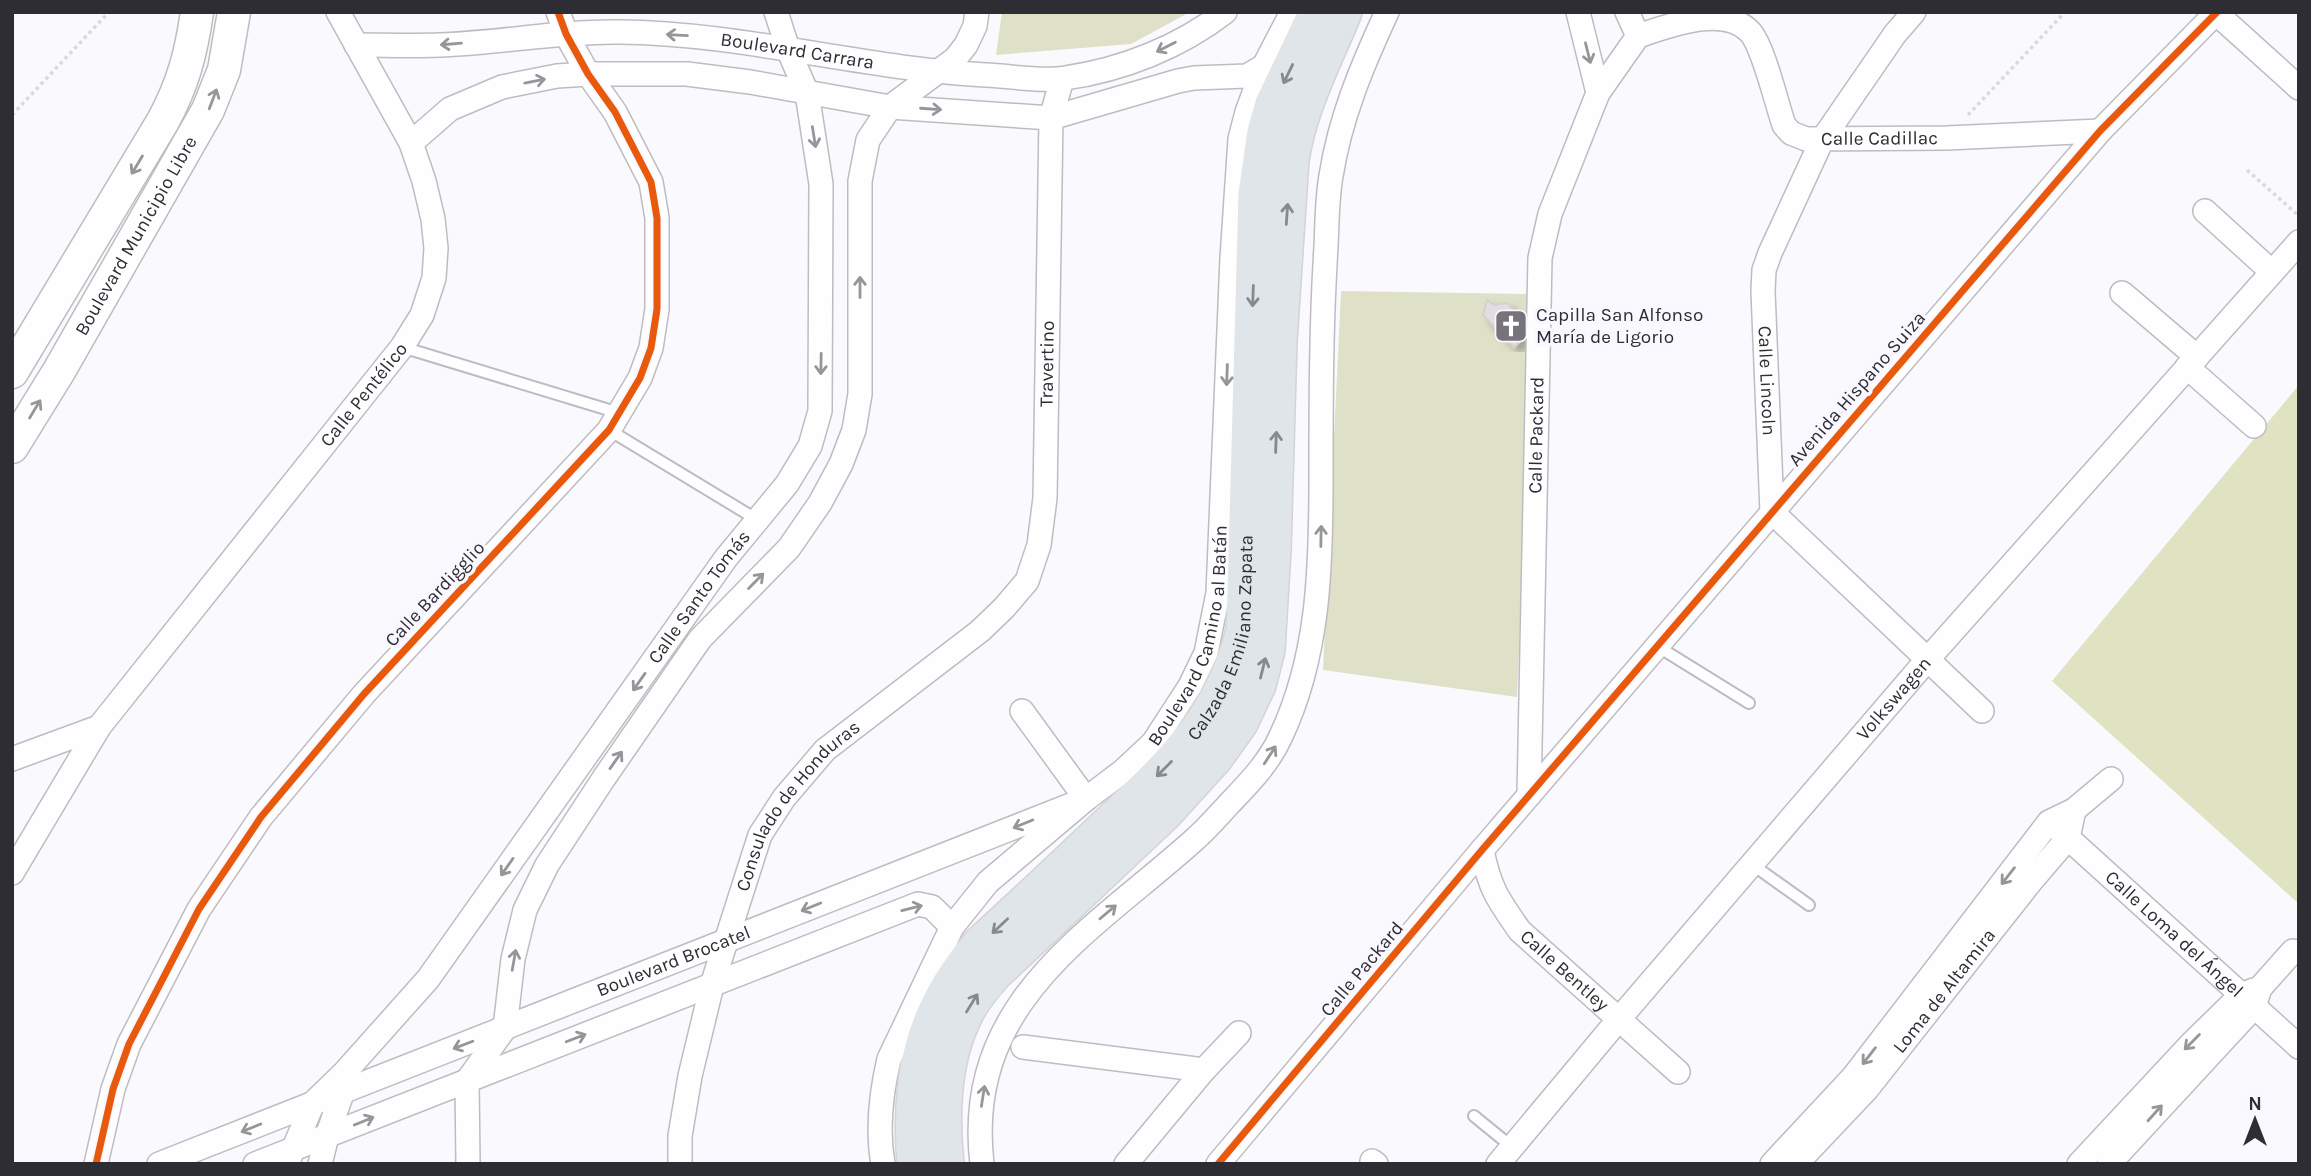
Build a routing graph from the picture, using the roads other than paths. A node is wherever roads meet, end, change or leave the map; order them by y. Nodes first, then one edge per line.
1 (197, 12) edge
2 (234, 12) edge
3 (338, 12) edge
4 (558, 12) edge
5 (776, 12) edge
6 (977, 12) edge
7 (1225, 12) edge
8 (1292, 12) edge
9 (1317, 12) edge
10 (1344, 12) edge
11 (1387, 12) edge
12 (1578, 12) edge
13 (1627, 12) edge
14 (1914, 12) edge
15 (2216, 13) edge
16 (1645, 27) edge
17 (566, 34) junction
18 (356, 45) junction
19 (788, 49) junction
20 (1264, 66) junction
21 (938, 72) junction
22 (588, 74) junction
23 (1219, 76) junction
24 (1062, 79) junction
25 (2299, 89) edge
26 (807, 93) junction
27 (1598, 93) junction
28 (890, 107) junction
29 (1247, 112) junction
30 (1051, 118) junction
31 (2100, 131) junction
32 (1822, 140) junction
33 (411, 143) junction
34 (2206, 211) dead end
35 (2299, 242) edge
36 (2272, 272) junction
37 (2122, 293) dead end
38 (402, 347) junction
39 (2192, 362) junction
40 (18, 363) edge
41 (59, 371) junction
42 (614, 422) junction
43 (2254, 426) dead end
44 (12, 447) edge
45 (1772, 512) junction
46 (756, 519) junction
47 (981, 631) joint
48 (1657, 646) junction
49 (1927, 660) junction
50 (1749, 703) dead end
51 (1022, 711) dead end
52 (1982, 711) dead end
53 (99, 727) junction
54 (12, 759) edge
55 (2111, 779) dead end
56 (1530, 795) junction
57 (1086, 799) junction
58 (2074, 810) junction
59 (2049, 822) junction
60 (2068, 838) junction
61 (1482, 850) junction
62 (1753, 865) junction
63 (12, 873) edge
64 (1809, 905) dead end
65 (952, 927) junction
66 (727, 940) junction
67 (2293, 951) dead end
68 (712, 985) junction
69 (2252, 997) junction
70 (1619, 1019) junction
71 (505, 1028) junction
72 (1238, 1034) dead end
73 (1023, 1047) dead end
74 (2299, 1047) edge
75 (1204, 1070) junction
76 (1678, 1072) dead end
77 (467, 1081) junction
78 (344, 1082) junction
79 (313, 1103) junction
80 (1474, 1116) dead end
81 (327, 1136) junction
82 (1505, 1156) edge
83 (289, 1157) edge
84 (96, 1164) edge
85 (159, 1164) edge
86 (255, 1164) edge
87 (320, 1164) edge
88 (468, 1164) edge
89 (680, 1164) edge
90 (883, 1164) edge
91 (915, 1164) edge
92 (946, 1164) edge
93 (982, 1164) edge
94 (1126, 1164) edge
95 (1219, 1164) edge
96 (1772, 1164) edge
97 (1796, 1164) edge
98 (2079, 1164) edge
99 (2109, 1164) edge

1 -> 40 main road, Boulevard Municipio Libre
41 -> 2 main road, Boulevard Municipio Libre
3 - 18 street, Calle Pentélico
4 - 17 street, Calle Bardigglio
5 - 19 street, Calle Santo Tomás
6 - 21 street, Calle Santo Tomás
7 -> 24 street, Boulevard Carrara
8 - 20 street, Boulevard Camino al Batán
9 -> 91 main road, Calzada Emiliano Zapata
92 -> 10 main road, Calzada Emiliano Zapata
93 -> 11 street
12 -> 27 street
13 - 16 street
14 - 32 street, Calle Lincoln
15 - 25 street
15 - 31 street, Avenida Hispano Suiza
16 - 27 street, Calle Packard
16 - 32 street, Calle Cadillac
17 -> 18 street, Boulevard Carrara
19 -> 17 street, Boulevard Carrara
17 - 22 street, Calle Bardigglio
18 - 33 street, Calle Pentélico
19 - 21 street, Boulevard Carrara
19 - 26 street, Calle Santo Tomás
20 - 23 street, Boulevard Carrara
20 - 29 street, Boulevard Camino al Batán
21 - 24 street, Boulevard Carrara
21 - 28 street, Calle Santo Tomás
22 - 26 street, Boulevard Carrara
33 -> 22 street, Boulevard Carrara
22 - 42 street, Calle Bardigglio
23 - 29 street
23 - 30 street, Boulevard Carrara
24 - 30 street, Travertino
26 - 28 street, Boulevard Carrara
26 -> 46 street, Calle Santo Tomás
27 - 56 street, Calle Packard
28 -> 30 street, Boulevard Carrara
71 -> 28 street, Calle Santo Tomás
29 -> 57 street, Boulevard Camino al Batán
30 - 47 street, Travertino
31 - 32 street, Calle Cadillac
31 - 45 street, Avenida Hispano Suiza
32 - 45 street, Calle Lincoln
33 - 38 street, Calle Pentélico
34 - 36 street
35 - 36 street, Volkswagen
36 - 39 street, Volkswagen
37 - 39 street
38 - 42 lane
38 - 53 street, Calle Pentélico
39 - 43 street
39 - 49 street, Volkswagen
40 - 41 main road
44 -> 41 main road, Boulevard Municipio Libre
42 - 46 lane
42 - 84 street, Calle Bardigglio
45 - 48 street, Avenida Hispano Suiza
45 - 49 street
46 -> 78 street, Calle Santo Tomás
47 - 66 street, Consulado de Honduras
48 - 50 lane
48 - 56 street, Avenida Hispano Suiza
49 - 52 street
49 - 62 street, Volkswagen
51 - 57 street
53 - 54 street
53 - 63 street, Calle Pentélico
55 - 58 street
56 - 61 street, Calle Packard
57 - 65 street, Boulevard Camino al Batán
57 -> 66 street, Boulevard Brocatel
58 - 59 street
58 - 60 street, Loma de Altamira
59 - 60 street, Calle Loma del Ángel
59 -> 96 street
60 - 69 street, Calle Loma del Ángel
60 - 97 street, Loma de Altamira
61 - 70 street, Calle Bentley
61 - 95 street, Calle Packard
62 - 64 lane
62 - 70 street, Volkswagen
68 -> 65 street, Boulevard Brocatel
65 - 90 street, Boulevard Camino al Batán
66 - 68 street, Consulado de Honduras
66 - 71 street, Boulevard Brocatel
67 - 69 street
77 -> 68 street, Boulevard Brocatel
68 - 89 street, Consulado de Honduras
69 - 74 street, Calle Loma del Ángel
69 -> 98 street
99 -> 69 street
70 - 76 street, Calle Bentley
70 - 82 street, Volkswagen
71 - 77 street, Calle Santo Tomás
71 -> 78 street, Boulevard Brocatel
72 - 75 street
73 - 75 street
75 - 94 street
81 -> 77 street, Boulevard Brocatel
77 - 88 street
78 - 79 street, Calle Santo Tomás
78 - 81 street
79 - 83 street
79 -> 85 street
80 - 82 lane
81 - 83 street, Boulevard Brocatel
81 - 87 street
83 - 86 street, Boulevard Brocatel

